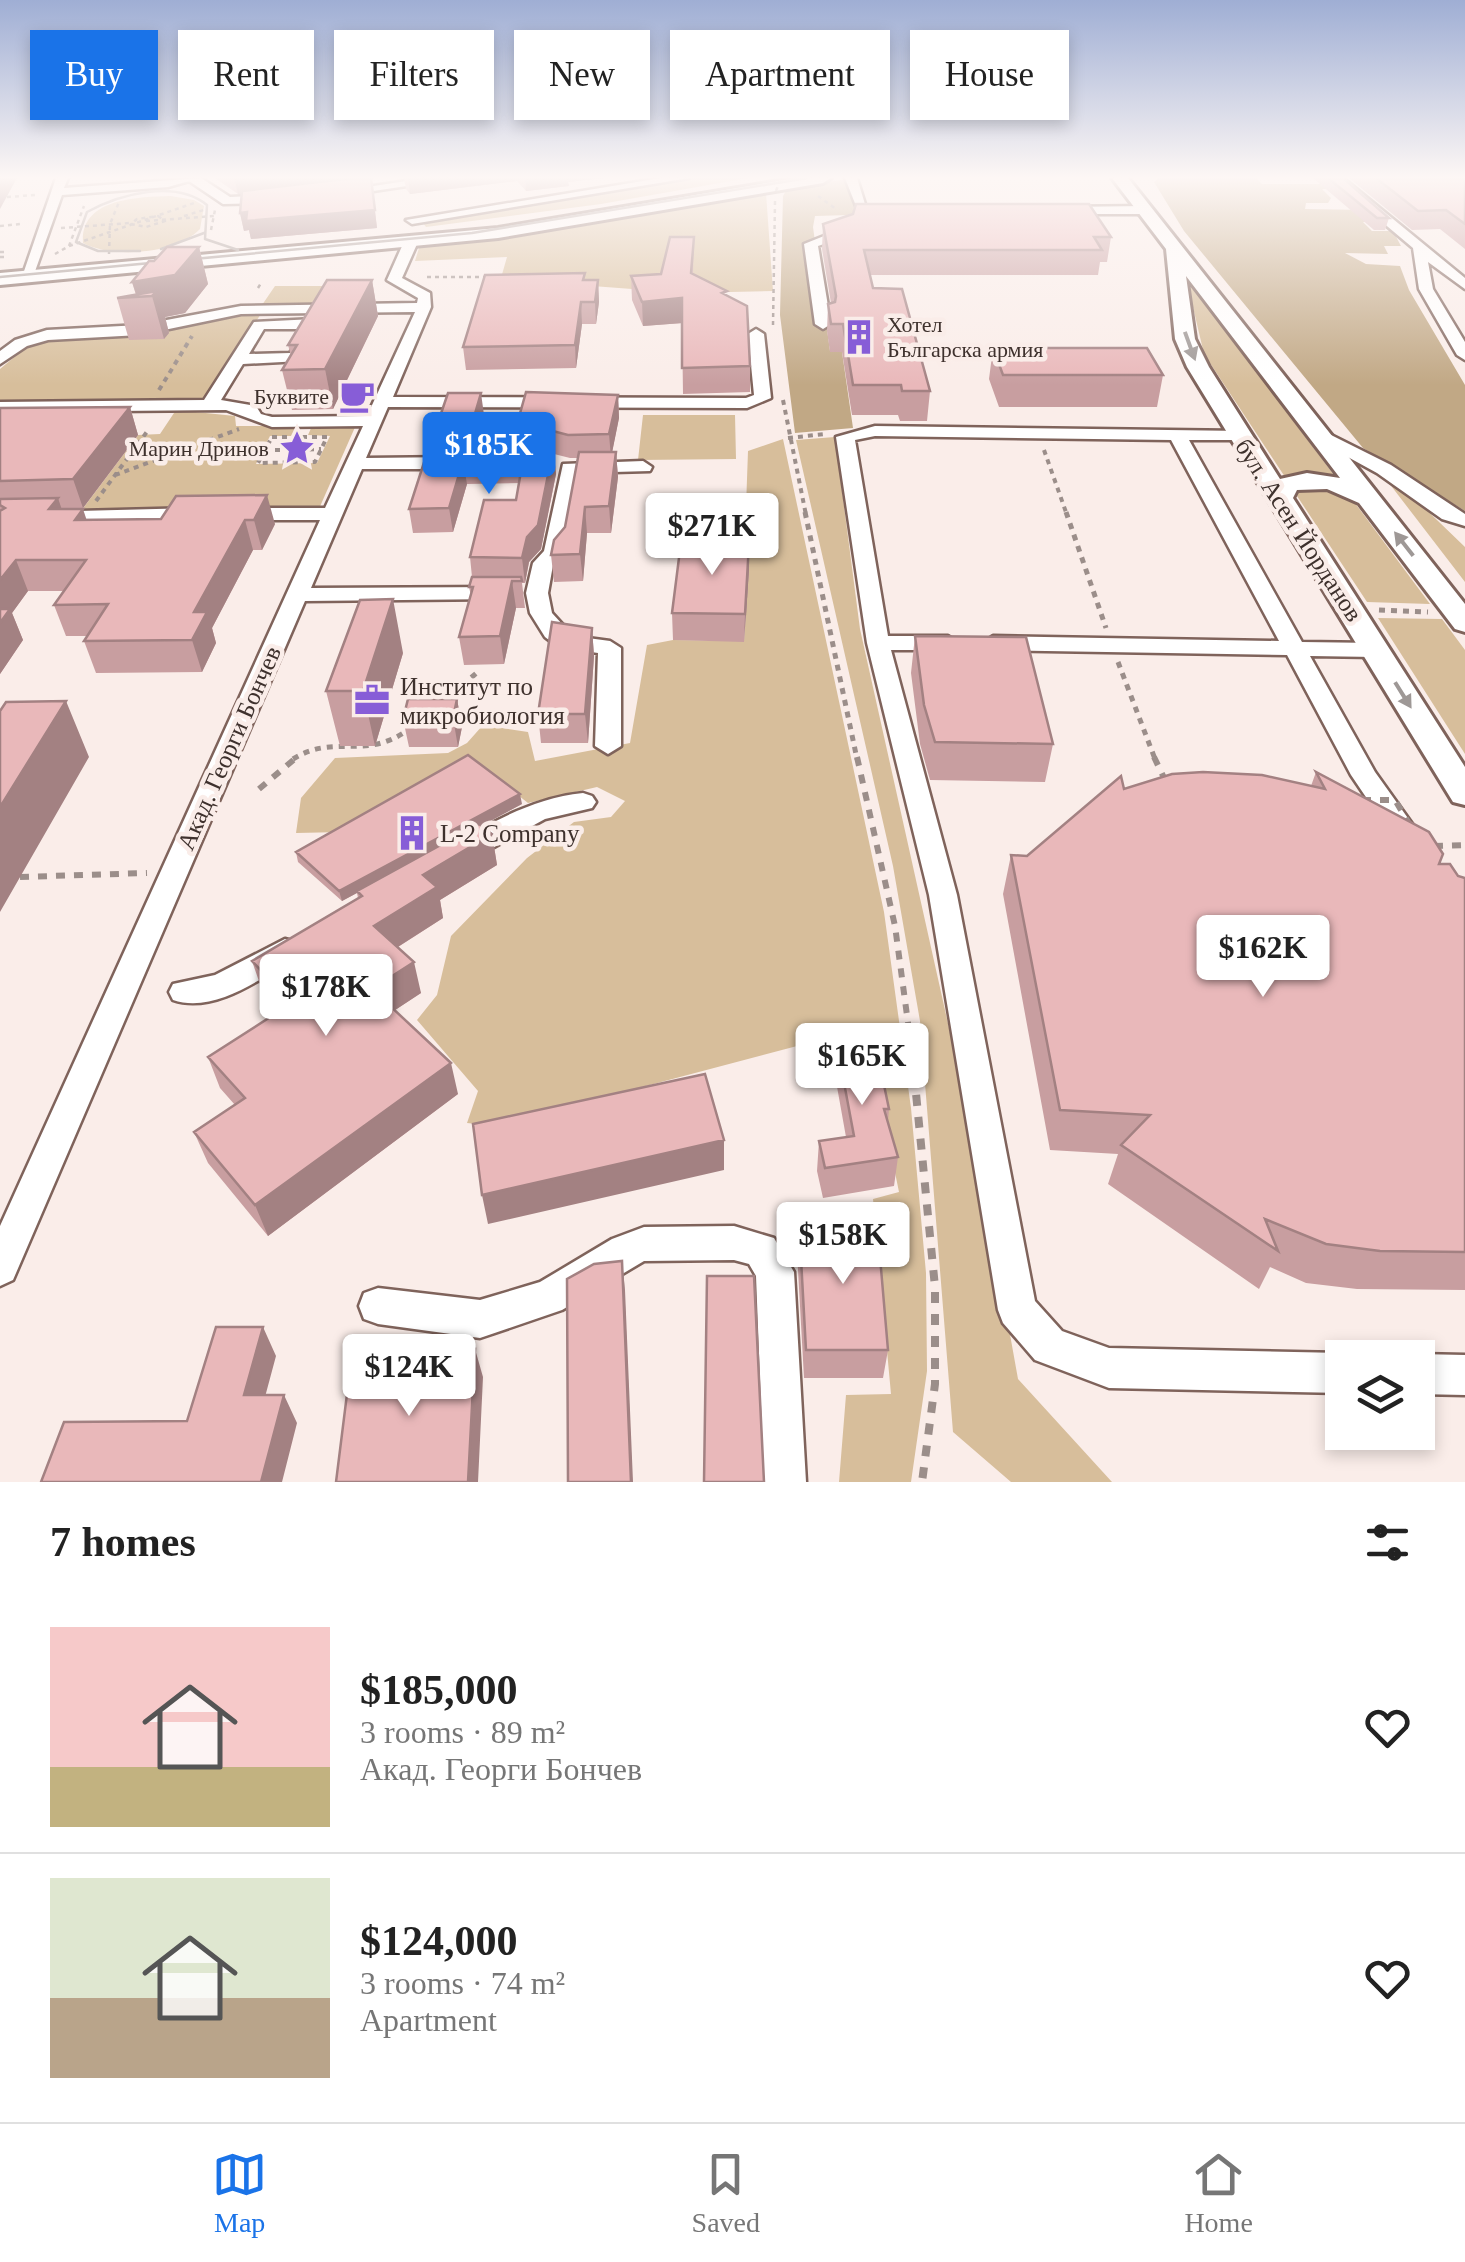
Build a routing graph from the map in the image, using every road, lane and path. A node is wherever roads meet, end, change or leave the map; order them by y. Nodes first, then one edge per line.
1 (37, 247) edge
2 (109, 247) edge
3 (219, 247) edge
4 (304, 247) edge
5 (401, 247) edge
6 (777, 247) edge
7 (811, 247) edge
8 (1172, 247) edge
9 (1419, 247) edge
10 (1420, 247) edge
11 (1174, 250) junction
12 (109, 257) dead end
13 (2, 262) edge
14 (27, 274) junction
15 (486, 276) edge
16 (420, 277) dead end
17 (1465, 284) edge
18 (259, 286) dead end
19 (424, 307) junction
20 (241, 310) junction
21 (118, 317) edge
22 (203, 318) junction
23 (823, 324) dead end
24 (106, 333) junction
25 (756, 334) dead end
26 (775, 343) dead end
27 (1465, 354) edge
28 (0, 359) edge
29 (237, 359) dead end
30 (780, 381) dead end
31 (209, 405) junction
32 (0, 406) edge
33 (149, 406) junction
34 (378, 412) junction
35 (262, 421) junction
36 (149, 430) dead end
37 (1038, 433) junction
38 (1177, 435) junction
39 (1238, 435) junction
40 (845, 437) junction
41 (788, 438) junction
42 (1334, 445) junction
43 (265, 450) junction
44 (321, 450) junction
45 (287, 452) junction
46 (284, 462) junction
47 (479, 463) edge
48 (356, 464) junction
49 (642, 467) dead end
50 (115, 475) junction
51 (1369, 499) junction
52 (1280, 500) junction
53 (333, 514) junction
54 (86, 515) junction
55 (1465, 520) edge
56 (1, 532) edge
57 (537, 592) junction
58 (297, 595) junction
59 (1371, 610) dead end
60 (1440, 612) dead end
61 (1465, 623) edge
62 (878, 642) junction
63 (1110, 644) junction
64 (1295, 648) junction
65 (1376, 650) junction
66 (480, 670) dead end
67 (440, 704) edge
68 (413, 726) edge
69 (608, 746) dead end
70 (1167, 784) edge
71 (258, 789) dead end
72 (1465, 794) edge
73 (1358, 800) edge
74 (583, 802) dead end
75 (1414, 830) edge
76 (1465, 845) edge
77 (1429, 856) joint
78 (442, 863) edge
79 (156, 873) dead end
80 (20, 878) dead end
81 (306, 938) edge
82 (184, 992) dead end
83 (0, 1268) edge
84 (378, 1306) dead end
85 (1325, 1373) edge
86 (1435, 1374) edge
87 (1465, 1375) edge
88 (785, 1482) edge
89 (922, 1482) edge

1 - 14 street
2 - 12 path
3 - 14 main road
4 - 14 street
5 - 19 street
6 - 26 path
7 - 23 street
8 - 11 main road, бул. Асен Йорданов
9 - 27 street
10 - 17 street
11 -> 39 main road, бул. Асен Йорданов
11 - 42 main road, бул. Асен Йорданов
13 - 14 main road
15 - 16 path
18 - 20 street
19 - 20 street
19 - 34 street, Акад. Георги Бончев
20 - 22 street
21 - 24 street
22 - 24 street
22 - 33 path
24 - 28 street
25 - 34 street
29 - 31 street
30 - 41 path
31 - 33 street
31 - 35 street
32 - 33 street
34 - 35 street
34 - 48 street, Акад. Георги Бончев
35 - 50 path
36 - 50 path
37 - 38 street
37 - 40 street
37 - 63 path
38 - 39 street
38 - 64 street
39 - 52 main road, бул. Асен Йорданов
40 - 41 path
40 - 62 street
41 - 89 path
42 - 51 main road, бул. Асен Йорданов
42 - 55 street
43 - 44 path
43 - 45 path
43 - 46 path
44 - 45 path
44 - 46 path
45 - 46 path
47 - 48 street
48 - 53 street, Акад. Георги Бончев
49 - 57 street
50 - 54 path
51 - 52 main road
61 -> 51 main road, бул. Асен Йорданов
52 - 65 main road, бул. Асен Йорданов
53 - 54 street
53 - 58 street, Акад. Георги Бончев
54 - 56 street
57 - 58 street
57 - 69 street
58 - 83 street, Акад. Георги Бончев
59 - 60 path
62 - 63 street
62 - 85 street
63 - 64 street
63 - 70 path
64 - 65 street
64 - 77 street
65 -> 72 main road, бул. Асен Йорданов
66 - 67 path
68 - 71 path
73 - 75 path, bridge
74 - 78 street
76 - 77 path
79 - 80 path
81 - 82 street
84 - 88 street
86 - 87 street

